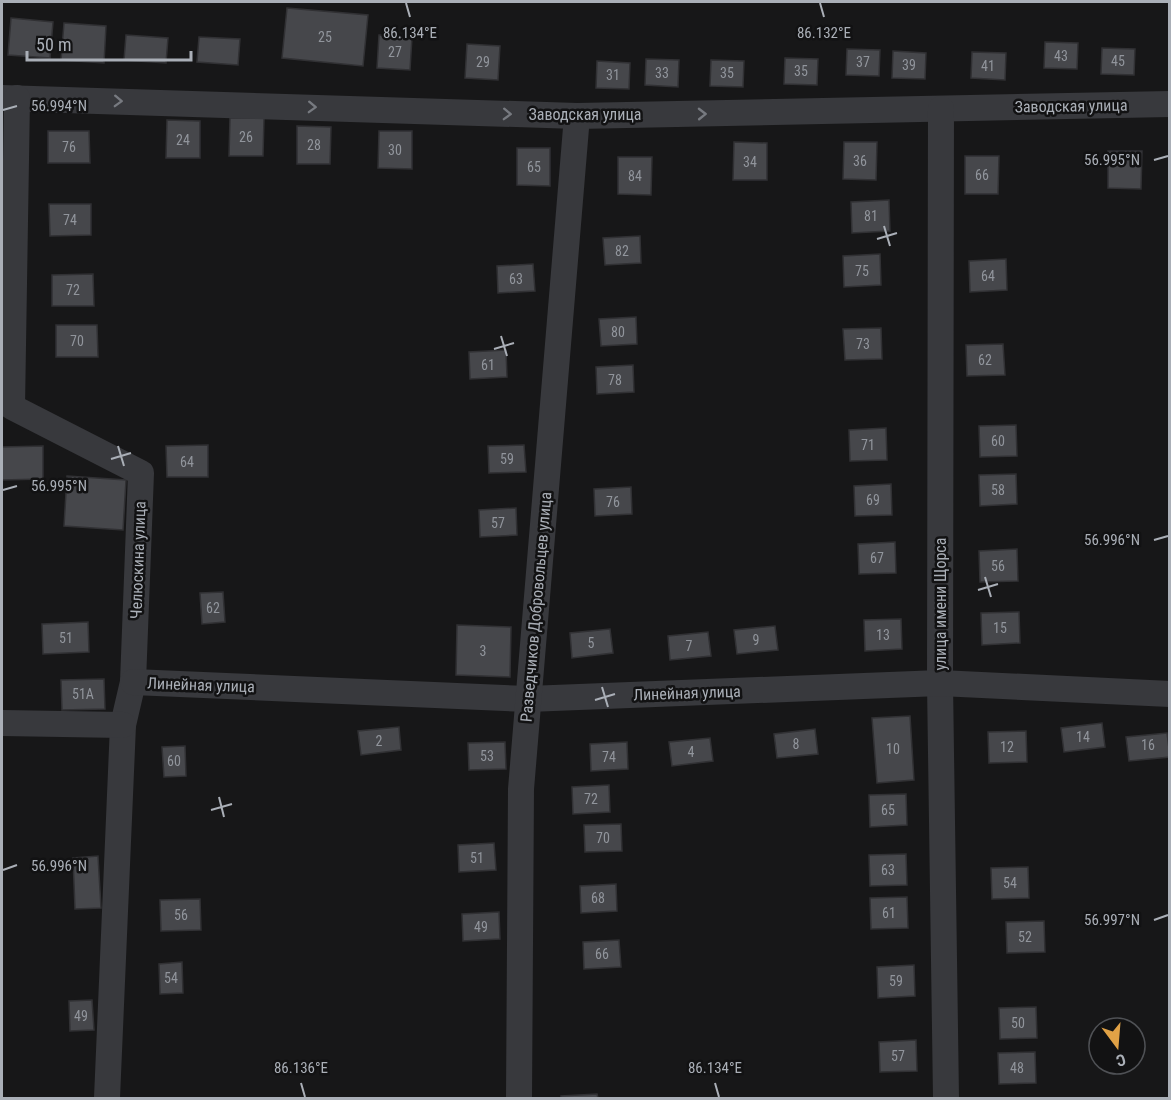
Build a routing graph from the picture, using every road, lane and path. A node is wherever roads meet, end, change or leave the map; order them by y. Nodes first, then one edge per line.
1 (9, 98) edge
2 (1170, 104) edge
3 (941, 109) junction
4 (576, 116) junction
5 (7, 407) edge
6 (132, 682) junction
7 (940, 683) junction
8 (1170, 694) edge
9 (528, 699) junction
10 (2, 723) edge
11 (123, 725) junction
12 (107, 1098) edge
13 (519, 1098) edge
14 (946, 1098) edge

1 -> 4 street, Заводская улица
1 - 5 street, Челюскина улица
2 - 3 street, Заводская улица
4 -> 3 street, Заводская улица
3 - 7 street, улица имени Щорса
4 - 9 street, Разведчиков Добровольцев улица
5 - 6 street, Челюскина улица
6 - 9 street, Линейная улица
6 - 11 street, Челюскина улица
7 - 8 street, Линейная улица
7 - 9 street, Линейная улица
7 - 14 street, улица имени Щорса
9 - 13 street, Разведчиков Добровольцев улица
10 - 11 street
11 - 12 street, Челюскина улица

